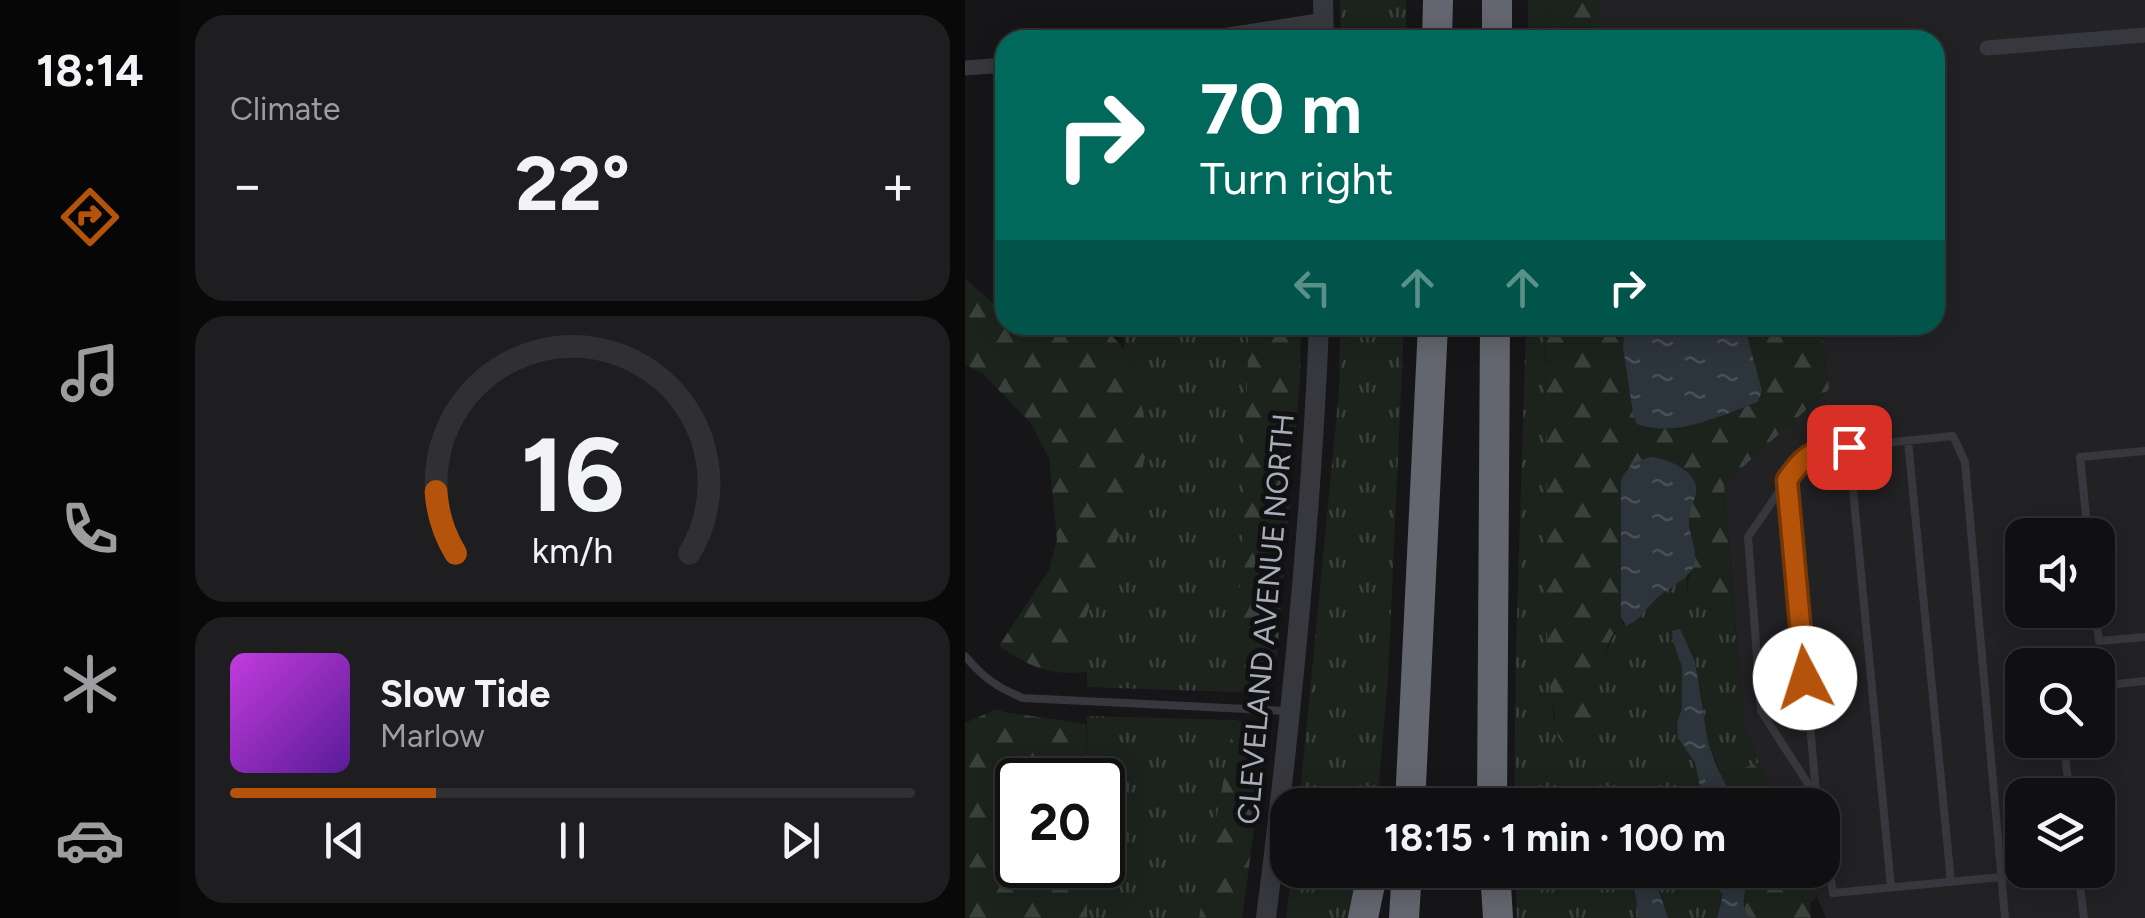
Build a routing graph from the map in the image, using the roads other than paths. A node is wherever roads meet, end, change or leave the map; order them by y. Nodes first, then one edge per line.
1 (1438, 0) edge
2 (1497, 0) edge
3 (1323, 20) edge
4 (1260, 30) edge
5 (1437, 30) edge
6 (1497, 30) edge
7 (2145, 34) edge
8 (1987, 48) dead end
9 (995, 66) edge
10 (965, 68) edge
11 (1318, 335) edge
12 (1433, 335) edge
13 (1495, 335) edge
14 (1909, 440) junction
15 (1849, 447) junction
16 (2145, 451) edge
17 (1787, 480) junction
18 (2086, 518) edge
19 (2097, 628) edge
20 (2145, 637) edge
21 (965, 656) edge
22 (1417, 674) junction
23 (2145, 681) edge
24 (2115, 684) edge
25 (1291, 712) junction
26 (1392, 788) edge
27 (1411, 788) edge
28 (1490, 788) edge
29 (1809, 788) edge
30 (1816, 788) edge
31 (2001, 877) junction
32 (1951, 882) junction
33 (1369, 888) edge
34 (1406, 888) edge
35 (1483, 888) edge
36 (1496, 888) edge
37 (1832, 888) edge
38 (1891, 888) junction
39 (2081, 888) edge
40 (1266, 918) edge
41 (1363, 918) edge
42 (1404, 918) edge
43 (1481, 918) edge
44 (1499, 918) edge
45 (2005, 918) edge
46 (2084, 918) edge

1 - 5 highway
2 - 6 highway
3 - 4 street
7 - 8 street
9 - 10 street
11 - 25 street, CLEVELAND AVENUE NORTH
12 - 22 highway
13 - 28 highway
14 - 15 lane
14 - 31 lane
14 - 32 lane
15 - 17 lane
15 - 38 lane
16 - 18 lane
17 - 29 lane
17 - 30 lane
19 - 20 lane
21 - 25 lane
22 - 26 highway
22 - 27 highway
23 - 24 lane
25 - 40 street, CLEVELAND AVENUE NORTH
31 - 32 lane
31 - 45 lane
32 - 38 lane
33 - 41 highway
34 - 42 highway
35 - 43 highway
36 - 44 highway
37 - 38 lane
39 - 46 lane

